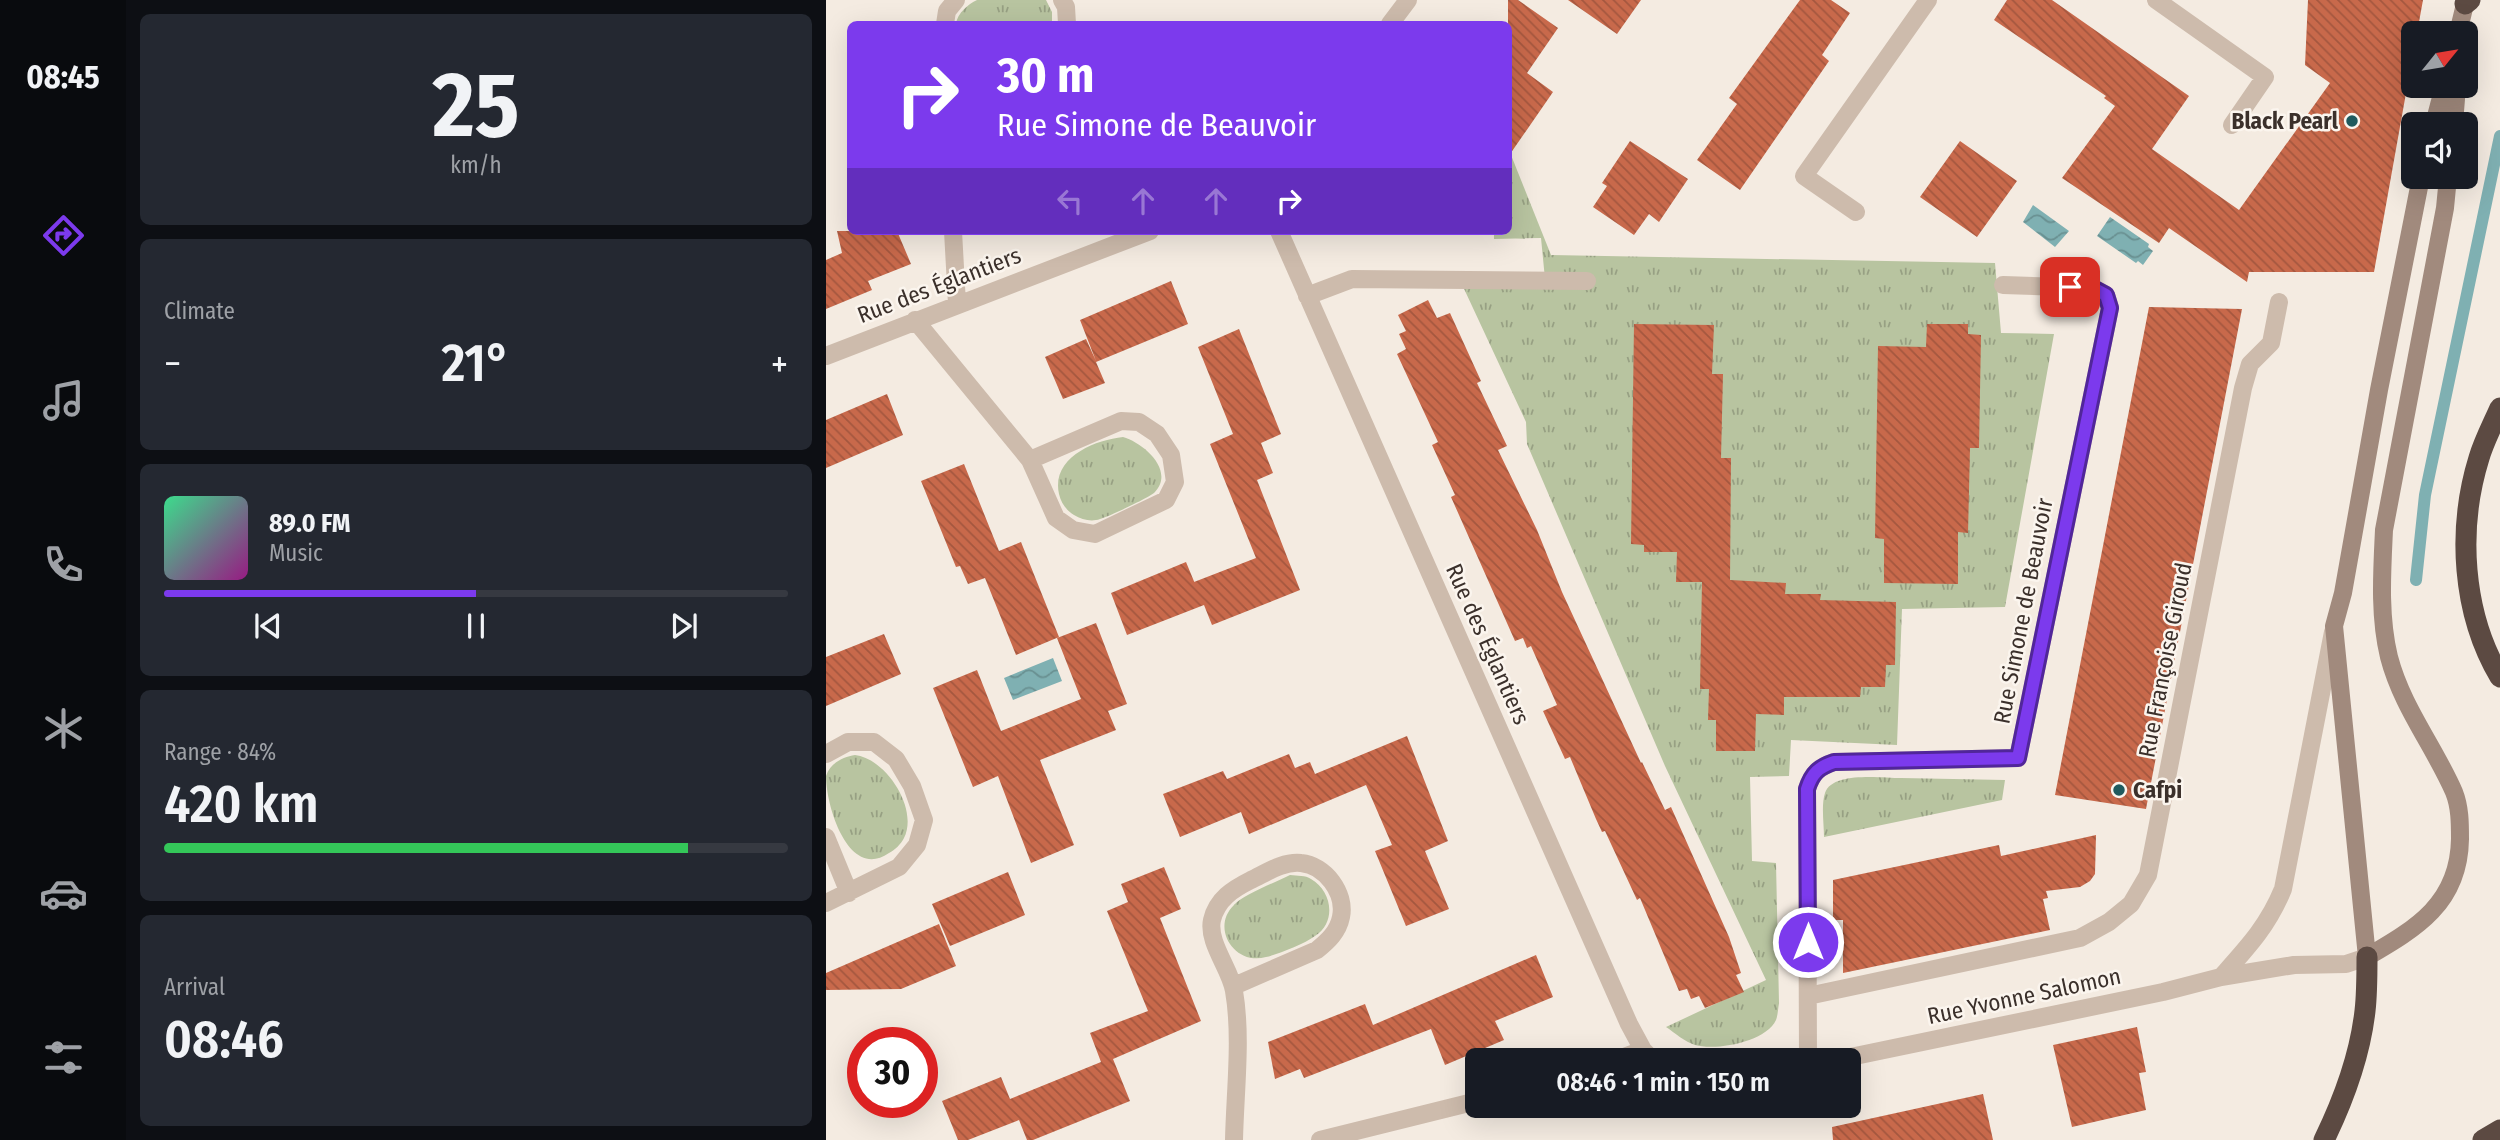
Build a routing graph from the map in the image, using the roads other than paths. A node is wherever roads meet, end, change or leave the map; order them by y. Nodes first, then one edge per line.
1 (956, 0) edge
2 (1062, 0) edge
3 (1408, 0) edge
4 (1928, 0) edge
5 (2156, 0) edge
6 (2467, 1) edge
7 (945, 21) edge
8 (1067, 21) edge
9 (1392, 21) edge
10 (2463, 21) edge
11 (2232, 125) dead end
12 (2419, 189) edge
13 (2447, 189) edge
14 (1856, 212) dead end
15 (953, 235) edge
16 (1139, 235) edge
17 (1281, 235) edge
18 (1587, 281) dead end
19 (2003, 285) dead end
20 (1307, 296) junction
21 (2279, 302) dead end
22 (957, 304) junction
23 (915, 320) junction
24 (826, 356) edge
25 (2500, 408) edge
26 (1030, 460) junction
27 (2334, 626) junction
28 (2500, 677) edge
29 (826, 754) edge
30 (826, 837) edge
31 (849, 893) junction
32 (826, 903) edge
33 (2367, 957) junction
34 (2221, 977) junction
35 (1234, 986) junction
36 (1808, 996) junction
37 (1644, 1048) edge
38 (1808, 1048) edge
39 (1861, 1055) edge
40 (1465, 1104) edge
41 (2500, 1130) edge
42 (1234, 1140) edge
43 (1320, 1140) edge
44 (2324, 1140) edge
45 (2483, 1140) edge

1 - 7 street
2 - 8 street
3 - 9 street
4 - 14 street
5 - 11 street
6 - 10 street
12 - 27 street
13 - 33 street
15 - 22 street
16 - 22 street, Rue des Églantiers
17 - 20 street, Rue des Églantiers
18 - 20 street
19 - 36 street, Rue Simone de Beauvoir
20 - 37 street, Rue des Églantiers
21 - 36 street, Rue Françoise Giroud
22 - 23 street, Rue des Églantiers
23 - 24 street, Rue des Églantiers
23 - 26 street
25 - 28 highway
26 - 26 street
27 - 33 street
27 - 34 street
29 - 31 street
30 - 31 street
31 - 32 street
33 - 34 street, Rue Yvonne Salomon
33 - 44 highway
34 - 39 street, Rue Yvonne Salomon
35 - 35 street
35 - 42 street
36 - 38 street, Rue Simone de Beauvoir
40 - 43 street
41 - 45 highway

